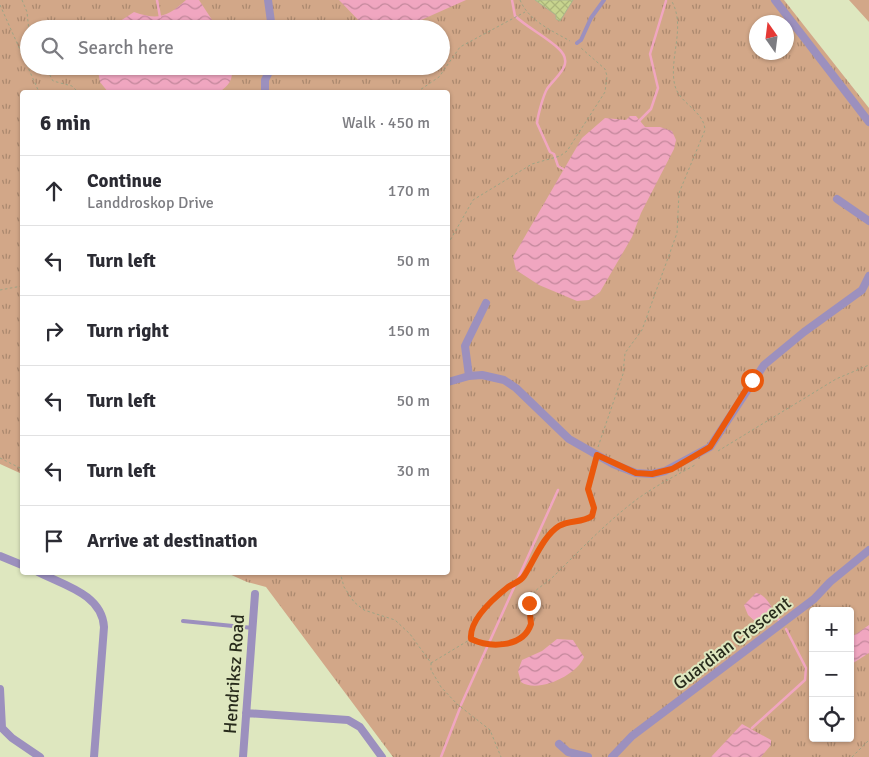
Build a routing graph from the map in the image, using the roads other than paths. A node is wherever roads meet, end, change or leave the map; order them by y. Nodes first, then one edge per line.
1 (268, 0) edge
2 (604, 0) edge
3 (775, 0) edge
4 (271, 20) edge
5 (577, 43) road end
6 (268, 75) edge
7 (266, 90) edge
8 (869, 122) edge
9 (837, 199) dead end
10 (869, 220) edge
11 (869, 276) edge
12 (486, 304) dead end
13 (469, 376) junction
14 (450, 381) edge
15 (869, 550) edge
16 (0, 556) edge
17 (20, 564) edge
18 (44, 575) edge
19 (255, 594) dead end
20 (183, 621) dead end
21 (252, 628) junction
22 (0, 689) edge
23 (246, 712) junction
24 (1, 729) edge
25 (559, 744) dead end
26 (40, 757) edge
27 (94, 757) edge
28 (243, 757) edge
29 (382, 757) edge
30 (588, 757) edge
31 (612, 757) edge

1 - 4 street
2 - 5 lane
3 - 8 street
6 - 7 street
9 - 10 street
11 - 13 street
12 - 13 street
13 - 14 street
15 - 31 street, Guardian Crescent
16 - 17 street
18 - 27 street
19 - 21 street, Hendriksz Road
20 - 21 lane
21 - 23 street, Hendriksz Road
22 - 24 street
23 - 28 street, Hendriksz Road
23 - 29 street
24 - 26 street
25 - 30 street

